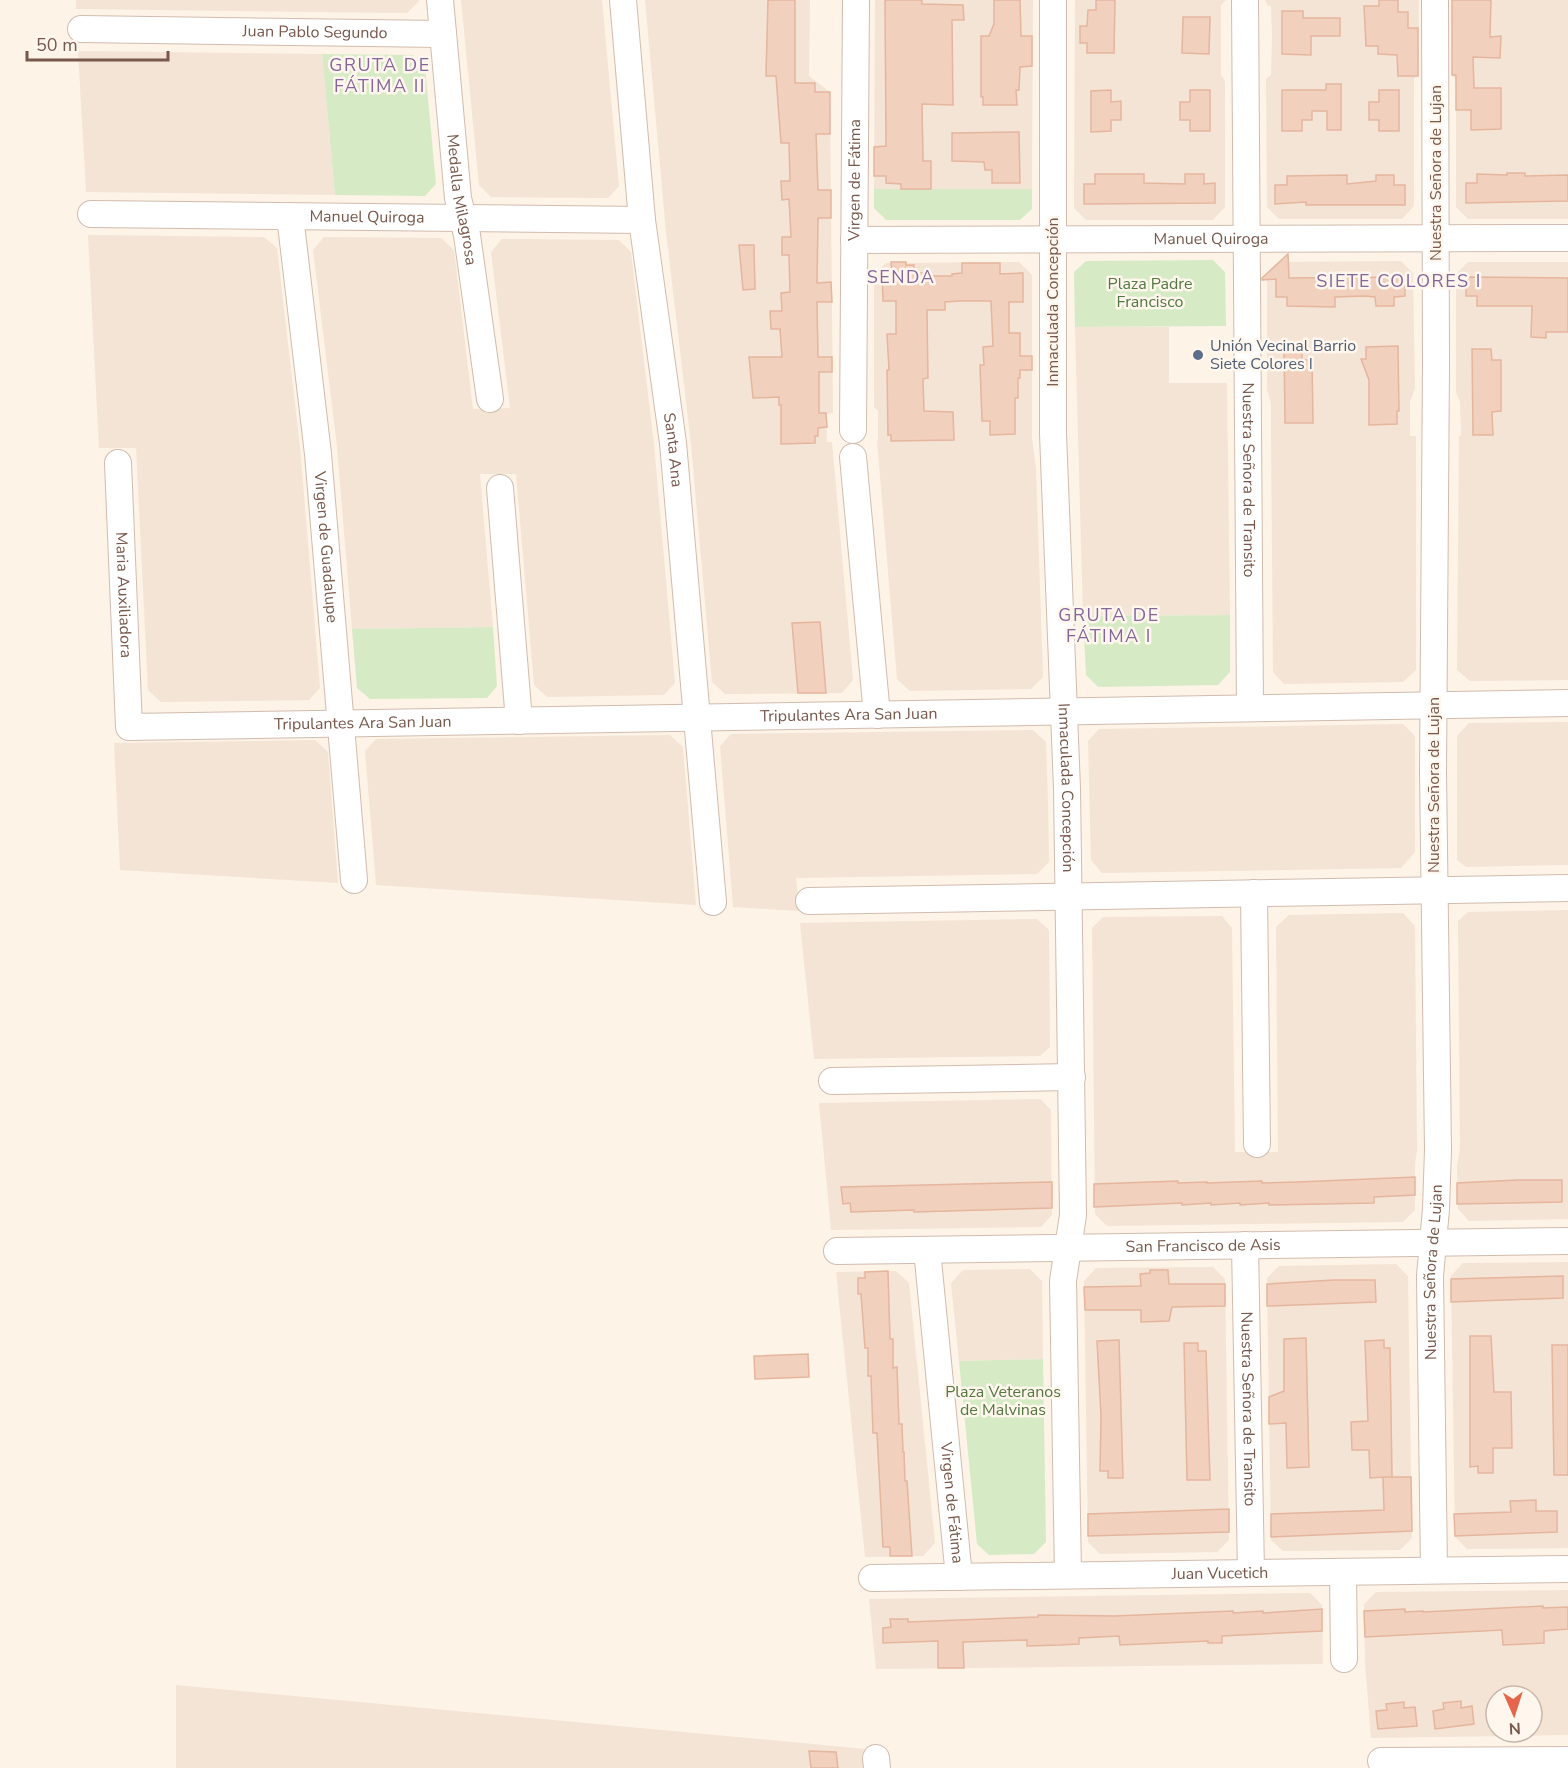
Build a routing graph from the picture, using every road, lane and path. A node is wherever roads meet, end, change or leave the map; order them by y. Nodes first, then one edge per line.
1 (440, 0) edge
2 (622, 0) edge
3 (856, 0) edge
4 (1053, 0) edge
5 (1245, 0) edge
6 (1435, 0) edge
7 (81, 29) dead end
8 (443, 34) junction
9 (91, 214) dead end
10 (290, 216) junction
11 (463, 218) junction
12 (642, 220) junction
13 (1436, 238) junction
14 (1568, 238) edge
15 (1246, 239) junction
16 (854, 240) junction
17 (1053, 240) junction
18 (490, 399) dead end
19 (853, 430) dead end
20 (853, 457) dead end
21 (117, 463) dead end
22 (500, 488) dead end
23 (1568, 703) edge
24 (1434, 706) junction
25 (1250, 708) junction
26 (1064, 711) junction
27 (877, 715) junction
28 (697, 718) junction
29 (519, 721) junction
30 (341, 724) junction
31 (129, 727) joint
32 (354, 880) dead end
33 (1568, 888) edge
34 (1435, 890) junction
35 (1254, 893) junction
36 (1069, 896) junction
37 (809, 901) dead end
38 (713, 902) dead end
39 (1071, 1077) junction
40 (832, 1081) dead end
41 (1257, 1144) dead end
42 (1568, 1241) edge
43 (1433, 1243) junction
44 (1245, 1245) junction
45 (1068, 1248) junction
46 (927, 1250) junction
47 (837, 1251) dead end
48 (1568, 1569) edge
49 (1434, 1570) junction
50 (1343, 1572) junction
51 (1251, 1573) junction
52 (1068, 1575) junction
53 (959, 1576) junction
54 (872, 1578) dead end
55 (1344, 1659) dead end
56 (1568, 1760) edge
57 (1381, 1761) dead end
58 (1540, 1764) edge

1 - 8 street, Medalla Milagrosa
2 - 12 street, Santa Ana
3 - 16 street, Virgen de Fátima
4 - 17 street, Inmaculada Concepción
5 - 15 street, Nuestra Señora de Transito
6 - 13 street, Nuestra Señora de Lujan
7 - 8 street, Juan Pablo Segundo
8 - 11 street, Medalla Milagrosa
9 - 10 street, Manuel Quiroga
10 - 11 street, Manuel Quiroga
10 - 30 street, Virgen de Guadalupe
11 - 12 street, Manuel Quiroga
11 - 18 street, Medalla Milagrosa
12 - 28 street, Santa Ana
13 - 14 street, Manuel Quiroga
13 - 15 street, Manuel Quiroga
13 - 24 street, Nuestra Señora de Lujan
15 - 17 street, Manuel Quiroga
15 - 25 street, Nuestra Señora de Transito
16 - 17 street, Manuel Quiroga
16 - 19 street, Virgen de Fátima
17 - 26 street, Inmaculada Concepción
20 - 27 street
21 - 31 street, Maria Auxiliadora
22 - 29 street
23 - 24 street, Tripulantes Ara San Juan
24 - 25 street, Tripulantes Ara San Juan
24 - 34 street, Nuestra Señora de Lujan
25 - 26 street, Tripulantes Ara San Juan
26 - 27 street, Tripulantes Ara San Juan
26 - 36 street, Inmaculada Concepción
27 - 28 street, Tripulantes Ara San Juan
28 - 29 street, Tripulantes Ara San Juan
28 - 38 street, Santa Ana
29 - 30 street, Tripulantes Ara San Juan
30 - 31 street, Tripulantes Ara San Juan
30 - 32 street, Virgen de Guadalupe
33 - 34 street
34 - 35 street
34 - 43 street, Nuestra Señora de Lujan
35 - 36 street
35 - 41 street
36 - 37 street
36 - 39 street, Inmaculada Concepción
39 - 40 street
39 - 45 street, Inmaculada Concepción
42 - 43 street, San Francisco de Asis
43 - 44 street, San Francisco de Asis
43 - 49 street, Nuestra Señora de Lujan
44 - 45 street, San Francisco de Asis
44 - 51 street, Nuestra Señora de Transito
45 - 46 street, San Francisco de Asis
45 - 52 street, Inmaculada Concepción
46 - 47 street, San Francisco de Asis
46 - 53 street, Virgen de Fátima
48 - 49 street, Juan Vucetich
49 - 50 street, Juan Vucetich
50 - 51 street, Juan Vucetich
50 - 55 street
51 - 52 street, Juan Vucetich
52 - 53 street, Juan Vucetich
53 - 54 street, Juan Vucetich
56 - 58 street
57 - 58 street

